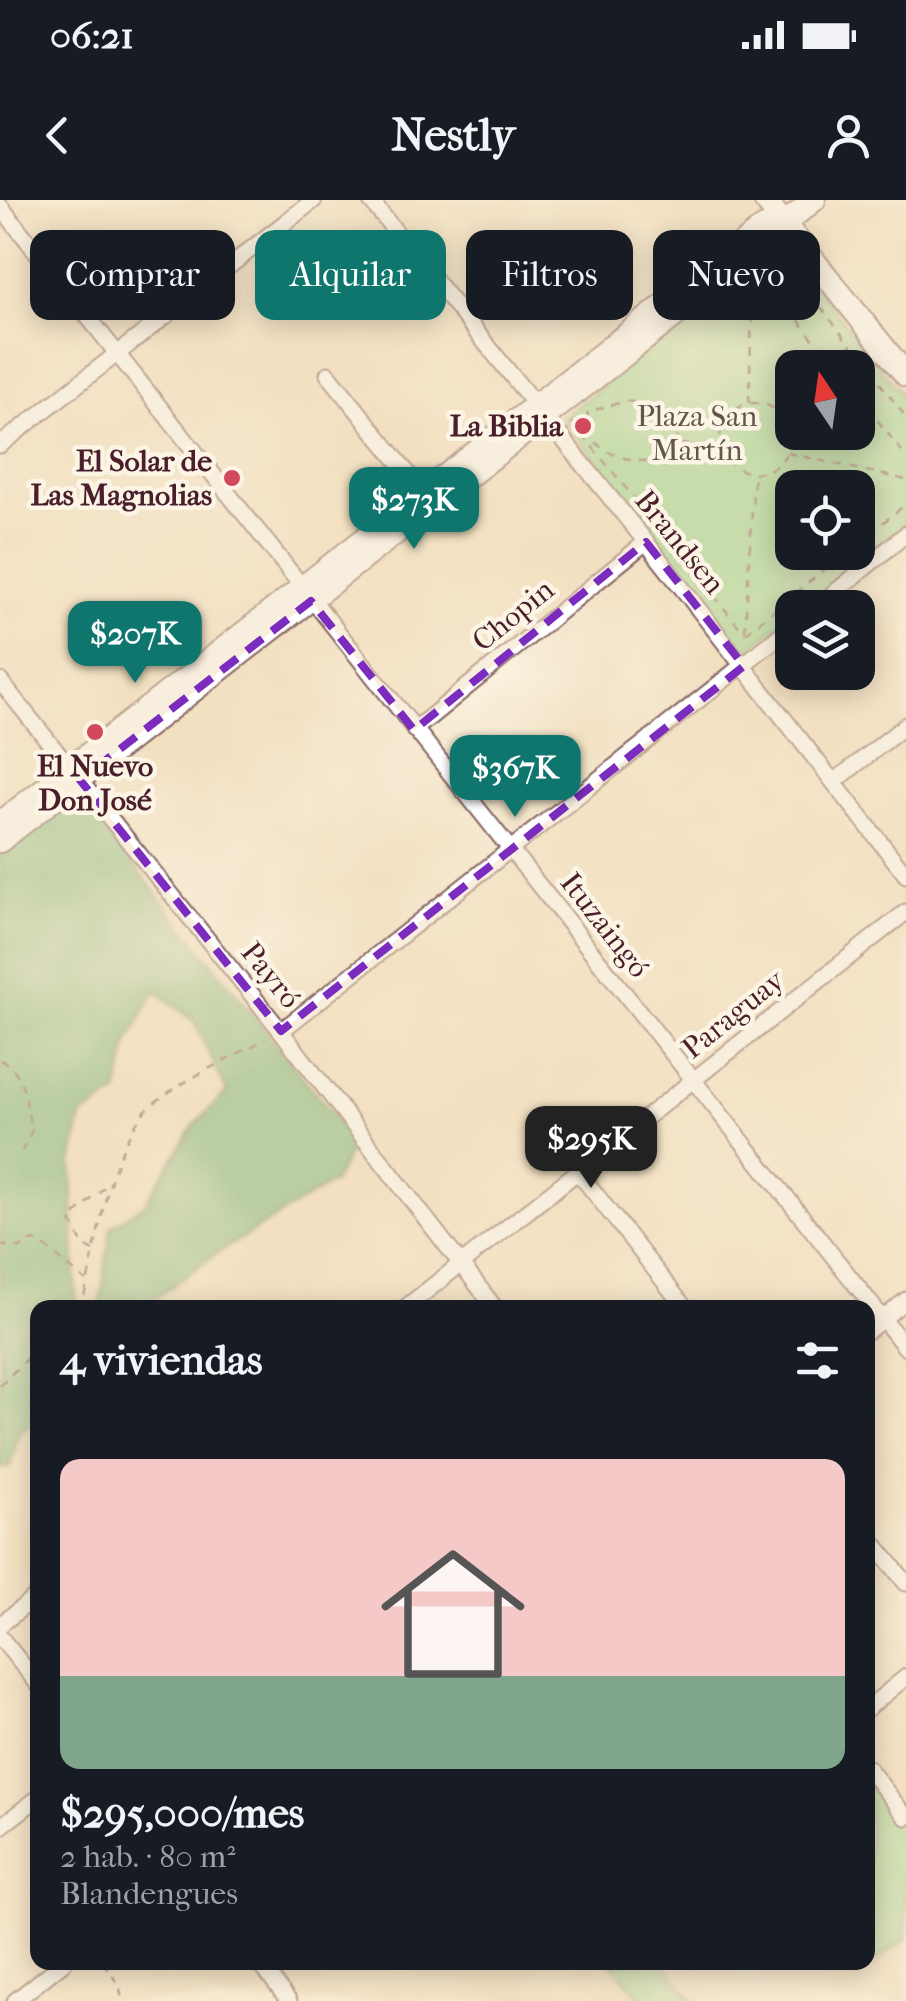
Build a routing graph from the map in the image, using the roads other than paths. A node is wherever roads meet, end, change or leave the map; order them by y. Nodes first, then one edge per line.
1 (314, 200) edge
2 (370, 200) edge
3 (765, 200) edge
4 (814, 200) edge
5 (0, 206) edge
6 (784, 224) junction
7 (116, 354) junction
8 (328, 374) dead end
9 (906, 375) edge
10 (540, 412) junction
11 (0, 444) edge
12 (423, 492) junction
13 (906, 534) edge
14 (646, 542) junction
15 (838, 590) edge
16 (306, 594) junction
17 (775, 640) edge
18 (744, 666) junction
19 (0, 681) edge
20 (906, 725) edge
21 (414, 730) junction
22 (75, 774) junction
23 (834, 782) junction
24 (0, 822) edge
25 (0, 842) edge
26 (511, 851) junction
27 (906, 875) edge
28 (906, 912) edge
29 (281, 1031) junction
30 (693, 1081) junction
31 (579, 1172) junction
32 (462, 1266) junction
33 (416, 1300) edge
34 (489, 1300) edge
35 (678, 1300) edge
36 (867, 1300) edge
37 (906, 1300) edge
38 (875, 1310) edge
39 (882, 1319) junction
40 (875, 1326) edge
41 (906, 1348) edge
42 (875, 1545) edge
43 (906, 1583) edge
44 (30, 1601) edge
45 (0, 1625) edge
46 (0, 1637) edge
47 (30, 1674) edge
48 (906, 1677) edge
49 (875, 1702) edge
50 (875, 1777) edge
51 (30, 1804) edge
52 (906, 1817) edge
53 (0, 1827) edge
54 (54, 1970) edge
55 (265, 1970) edge
56 (16, 2001) edge
57 (290, 2001) edge

1 - 7 street
2 - 10 street, Brandsen
3 - 6 main road
4 - 6 main road
5 - 7 street, Ituzaingó
6 - 9 main road
6 - 10 street
7 - 11 street
7 - 16 street, Ituzaingó
8 - 12 street
10 - 12 street
10 - 14 street, Brandsen
10 - 16 street
12 - 16 street
13 - 15 street
14 - 18 street, Brandsen
14 - 21 street, Chopin
16 - 21 street, Ituzaingó
16 - 22 street
17 - 18 street
18 - 23 street, Brandsen
18 - 26 street
19 - 22 street, Payró
20 - 23 street
21 - 26 street, Ituzaingó
22 - 24 street
22 - 25 street
22 - 29 street, Payró
23 - 27 street, Brandsen
26 - 29 street
26 - 30 street, Ituzaingó
28 - 30 street, Paraguay
29 - 32 street, Payró
30 - 31 street, Paraguay
30 - 36 street, Ituzaingó
31 - 32 street, Paraguay
31 - 35 street
32 - 33 street, Paraguay
32 - 34 street, Payró
37 - 39 street
38 - 39 street, Ituzaingó
39 - 40 street
39 - 41 street, Ituzaingó
42 - 43 street
44 - 45 street
46 - 47 street
48 - 49 street
50 - 52 street
51 - 53 street
54 - 56 street
55 - 57 street

